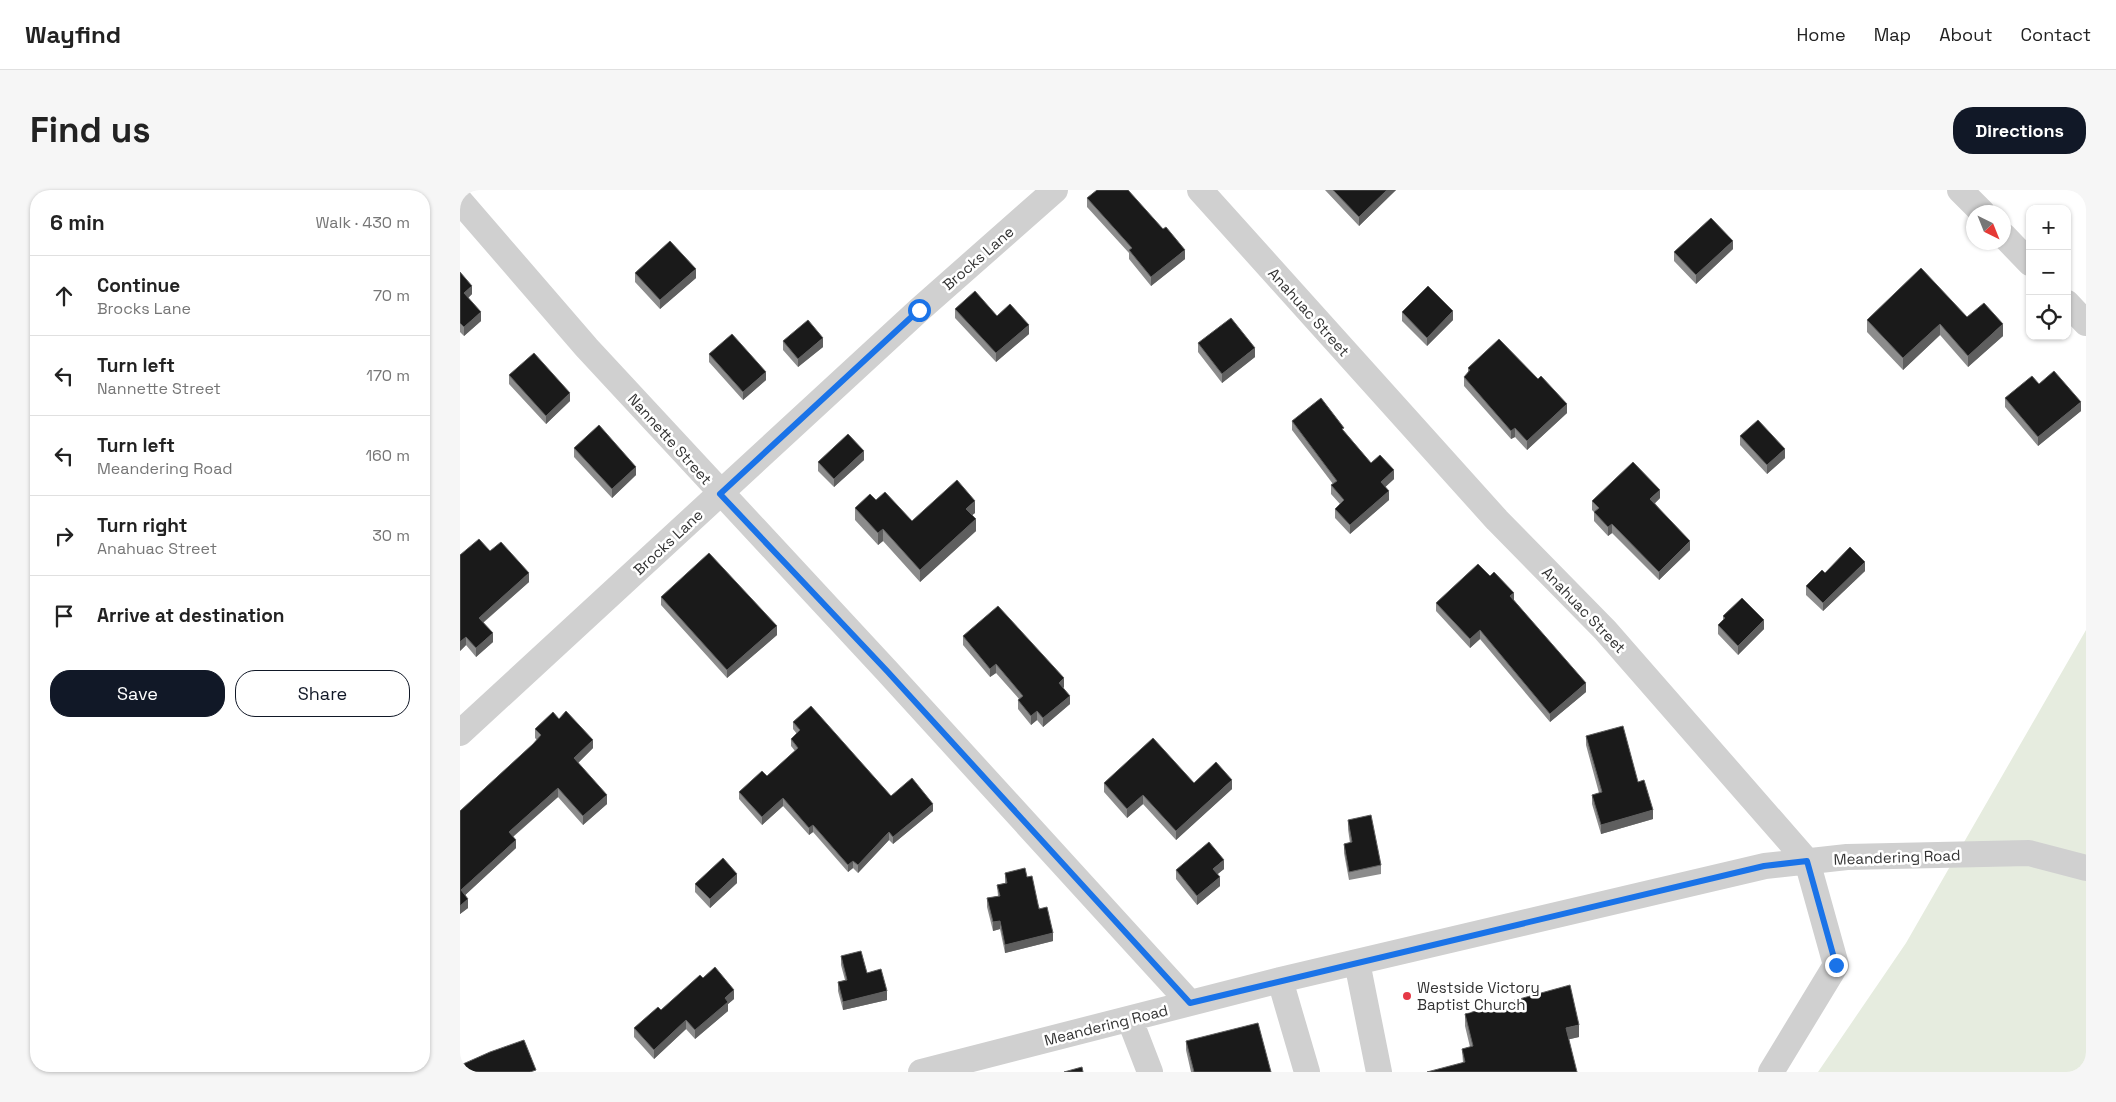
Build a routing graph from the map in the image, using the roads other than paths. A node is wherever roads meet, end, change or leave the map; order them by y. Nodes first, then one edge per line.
1 (1055, 190) edge
2 (1200, 190) edge
3 (1960, 190) edge
4 (460, 201) edge
5 (1975, 205) edge
6 (2011, 243) edge
7 (2026, 259) edge
8 (2071, 307) edge
9 (2086, 323) edge
10 (720, 494) junction
11 (460, 733) edge
12 (1807, 861) junction
13 (2086, 868) edge
14 (1357, 962) junction
15 (1280, 980) junction
16 (1190, 1003) junction
17 (1130, 1020) junction
18 (921, 1072) edge
19 (1150, 1072) edge
20 (1307, 1072) edge
21 (1379, 1072) edge
22 (1771, 1072) edge

1 - 10 street, Brocks Lane
2 - 12 street, Anahuac Street
3 - 5 street
4 - 10 street, Nannette Street
6 - 7 street
8 - 9 street
10 - 11 street, Brocks Lane
10 - 16 street, Nannette Street
12 - 13 street, Meandering Road
12 - 14 street, Meandering Road
12 - 22 street, Anahuac Street
14 - 15 street, Meandering Road
14 - 21 street
15 - 16 street, Meandering Road
15 - 20 street
16 - 17 street, Meandering Road
17 - 18 street, Meandering Road
17 - 19 street

